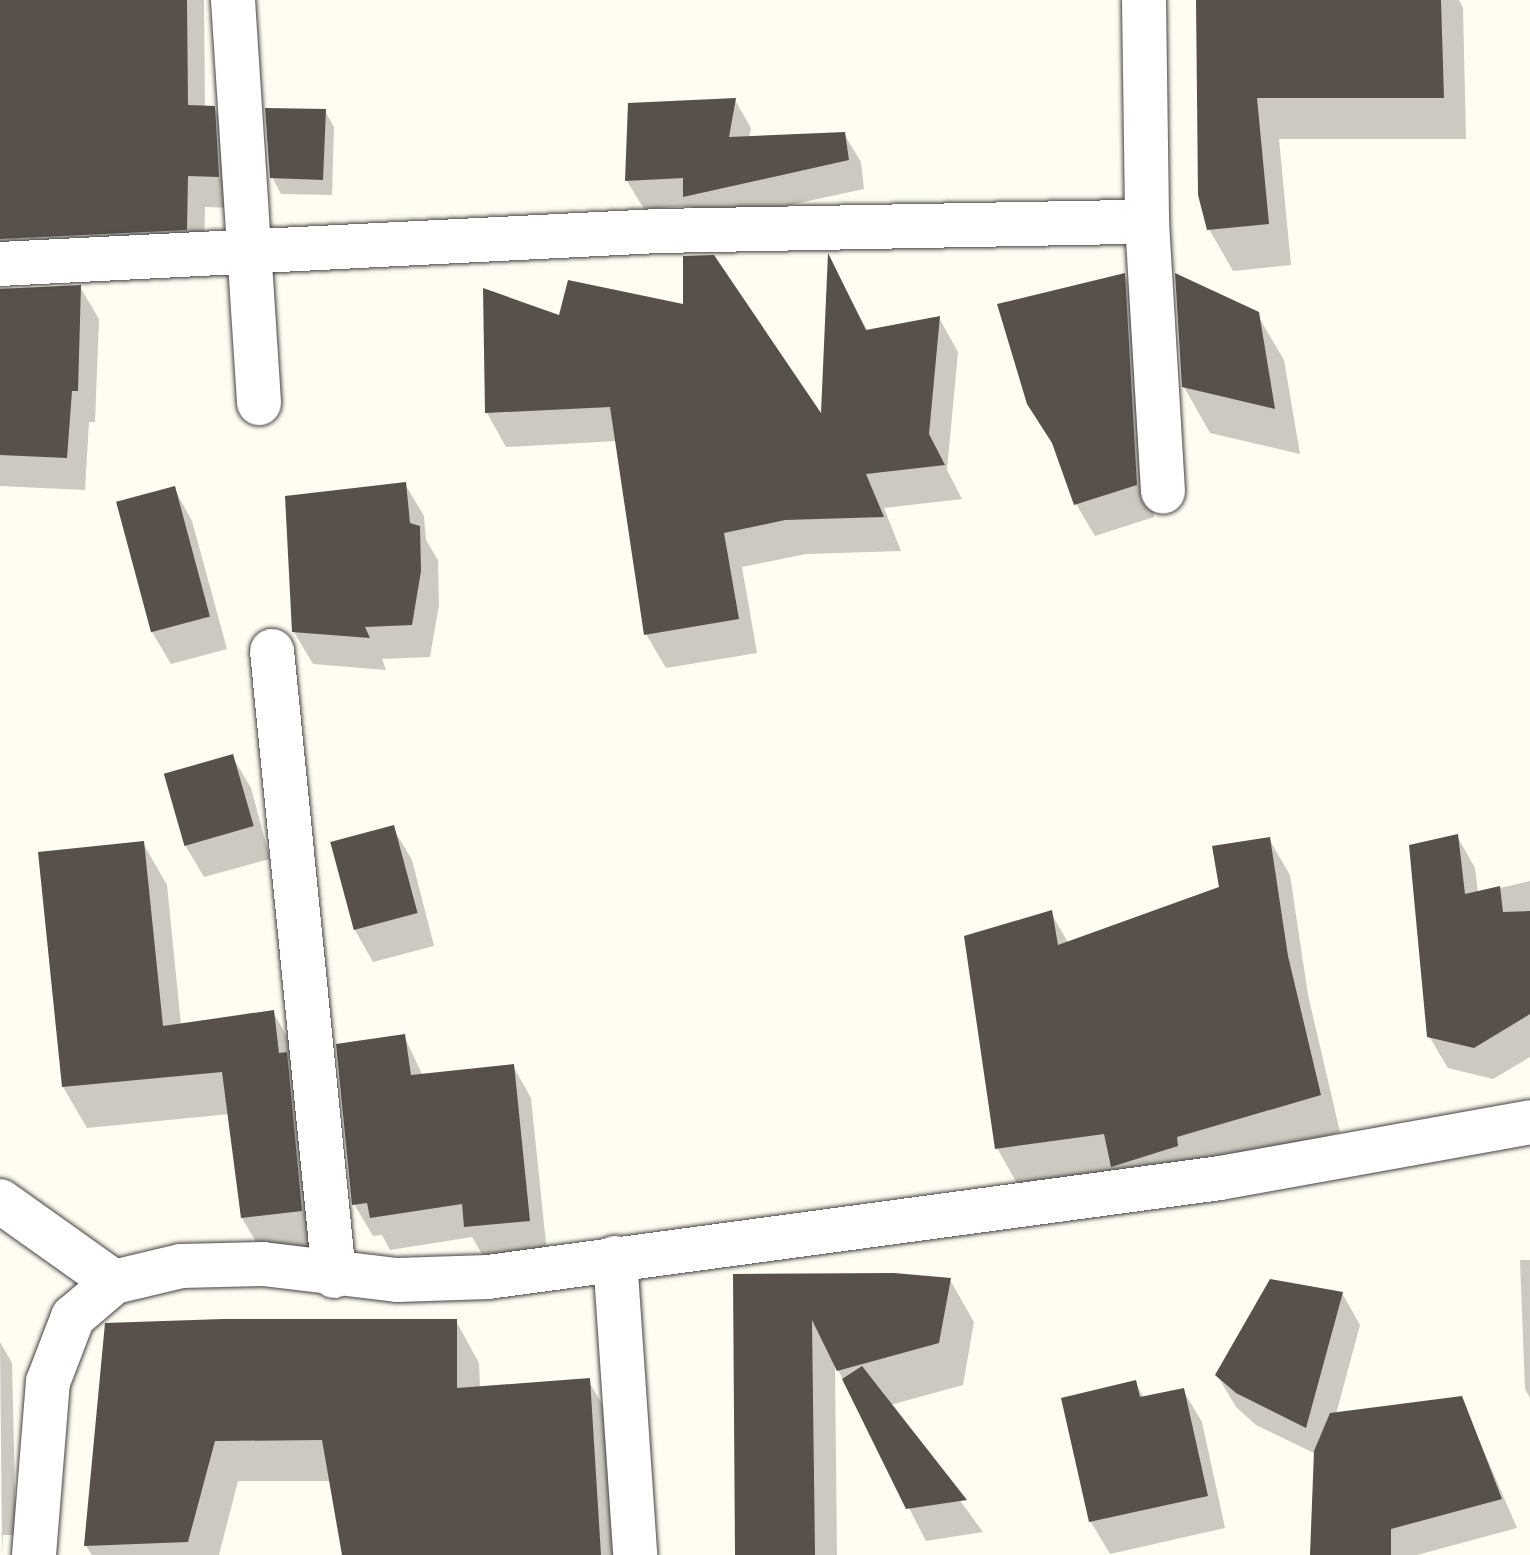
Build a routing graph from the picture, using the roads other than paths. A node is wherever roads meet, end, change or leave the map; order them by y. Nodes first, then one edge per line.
1 (233, 0) edge
2 (1144, 0) edge
3 (1147, 222) junction
4 (247, 250) junction
5 (0, 264) edge
6 (259, 403) dead end
7 (1163, 492) dead end
8 (272, 651) dead end
9 (1530, 1122) edge
10 (0, 1201) edge
11 (615, 1258) junction
12 (334, 1276) junction
13 (114, 1282) junction
14 (34, 1555) edge
15 (635, 1555) edge

1 - 4 street
2 - 3 street
3 - 4 street
3 - 7 street
4 - 5 street
4 - 6 street
8 - 12 street
9 - 11 street
10 - 13 street
11 - 12 street
11 - 15 street
12 - 13 street
13 - 14 street

